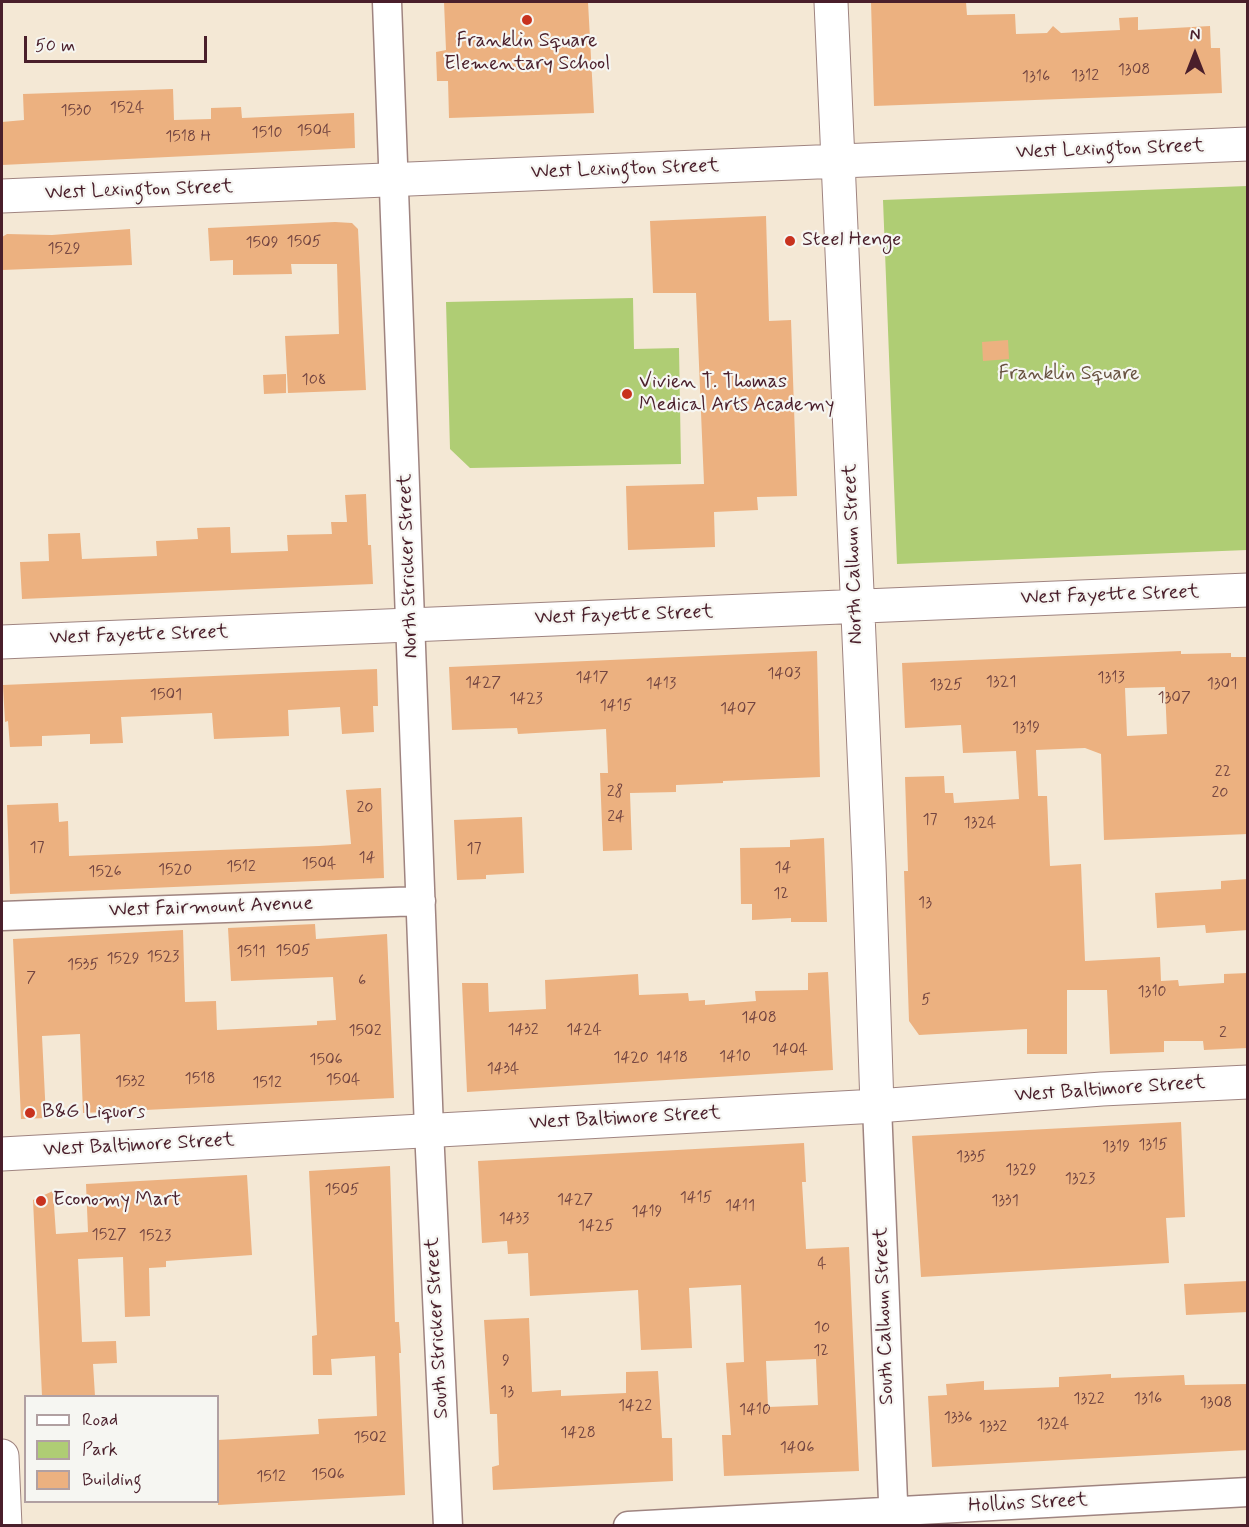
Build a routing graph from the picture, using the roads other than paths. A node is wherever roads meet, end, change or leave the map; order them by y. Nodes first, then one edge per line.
1 (387, 2) edge
2 (831, 2) edge
3 (1248, 144) edge
4 (838, 161) junction
5 (395, 180) junction
6 (2, 196) edge
7 (1248, 590) edge
8 (856, 606) junction
9 (411, 625) junction
10 (2, 642) edge
11 (421, 901) junction
12 (2, 916) edge
13 (1248, 1082) edge
14 (877, 1106) junction
15 (429, 1130) junction
16 (2, 1154) edge
17 (2, 1456) edge
18 (1248, 1492) edge
19 (893, 1519) edge
20 (6, 1526) edge
21 (448, 1526) edge
22 (628, 1526) edge

1 - 5 street, North Stricker Street
2 - 4 street, North Calhoun Street
3 - 4 street, West Lexington Street
4 - 5 street, West Lexington Street
4 - 8 street, North Calhoun Street
5 - 6 street, West Lexington Street
5 - 9 street, North Stricker Street
7 - 8 street, West Fayette Street
8 - 9 street, West Fayette Street
8 - 14 street, North Calhoun Street
9 - 10 street, West Fayette Street
9 - 11 street, North Stricker Street
11 - 12 street, West Fairmount Avenue
11 - 15 street, North Stricker Street
13 - 14 street, West Baltimore Street
14 - 15 street, West Baltimore Street
14 - 19 street, South Calhoun Street
15 - 16 street, West Baltimore Street
15 - 21 street, South Stricker Street
17 - 20 street
18 - 19 street, Hollins Street
19 - 22 street, Hollins Street

